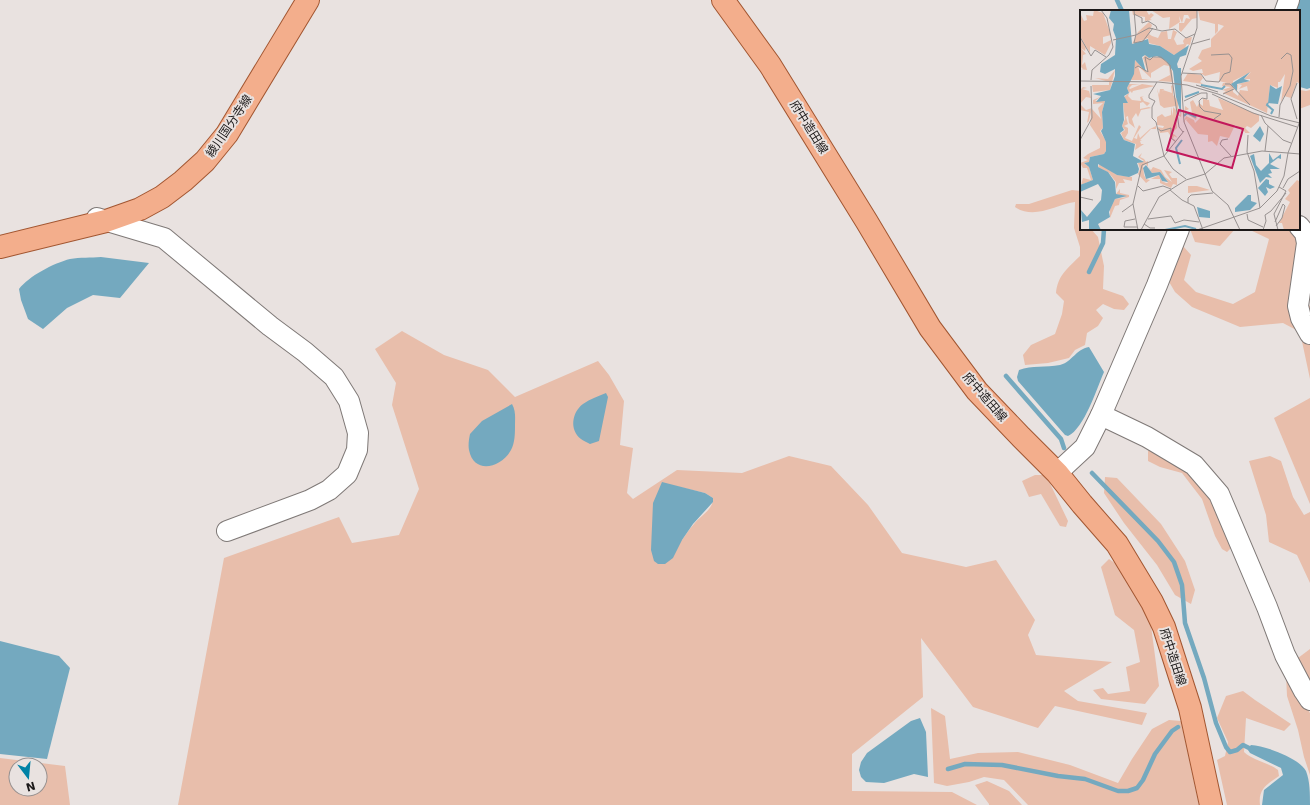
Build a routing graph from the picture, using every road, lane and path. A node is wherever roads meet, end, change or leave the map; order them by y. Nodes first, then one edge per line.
1 (308, 0) edge
2 (723, 0) edge
3 (1289, 0) edge
4 (1285, 10) edge
5 (98, 218) junction
6 (1300, 227) edge
7 (1179, 230) edge
8 (0, 247) edge
9 (1310, 334) edge
10 (1101, 415) junction
11 (1057, 472) junction
12 (227, 531) dead end
13 (1310, 700) edge
14 (1211, 805) edge

1 - 5 main road, 綾川国分寺線
2 - 11 main road, 府中造田線
3 - 4 street
5 - 8 main road, 綾川国分寺線
5 - 12 street
6 - 9 street
7 - 10 street
10 - 11 street
10 - 13 street
11 - 14 main road, 府中造田線

